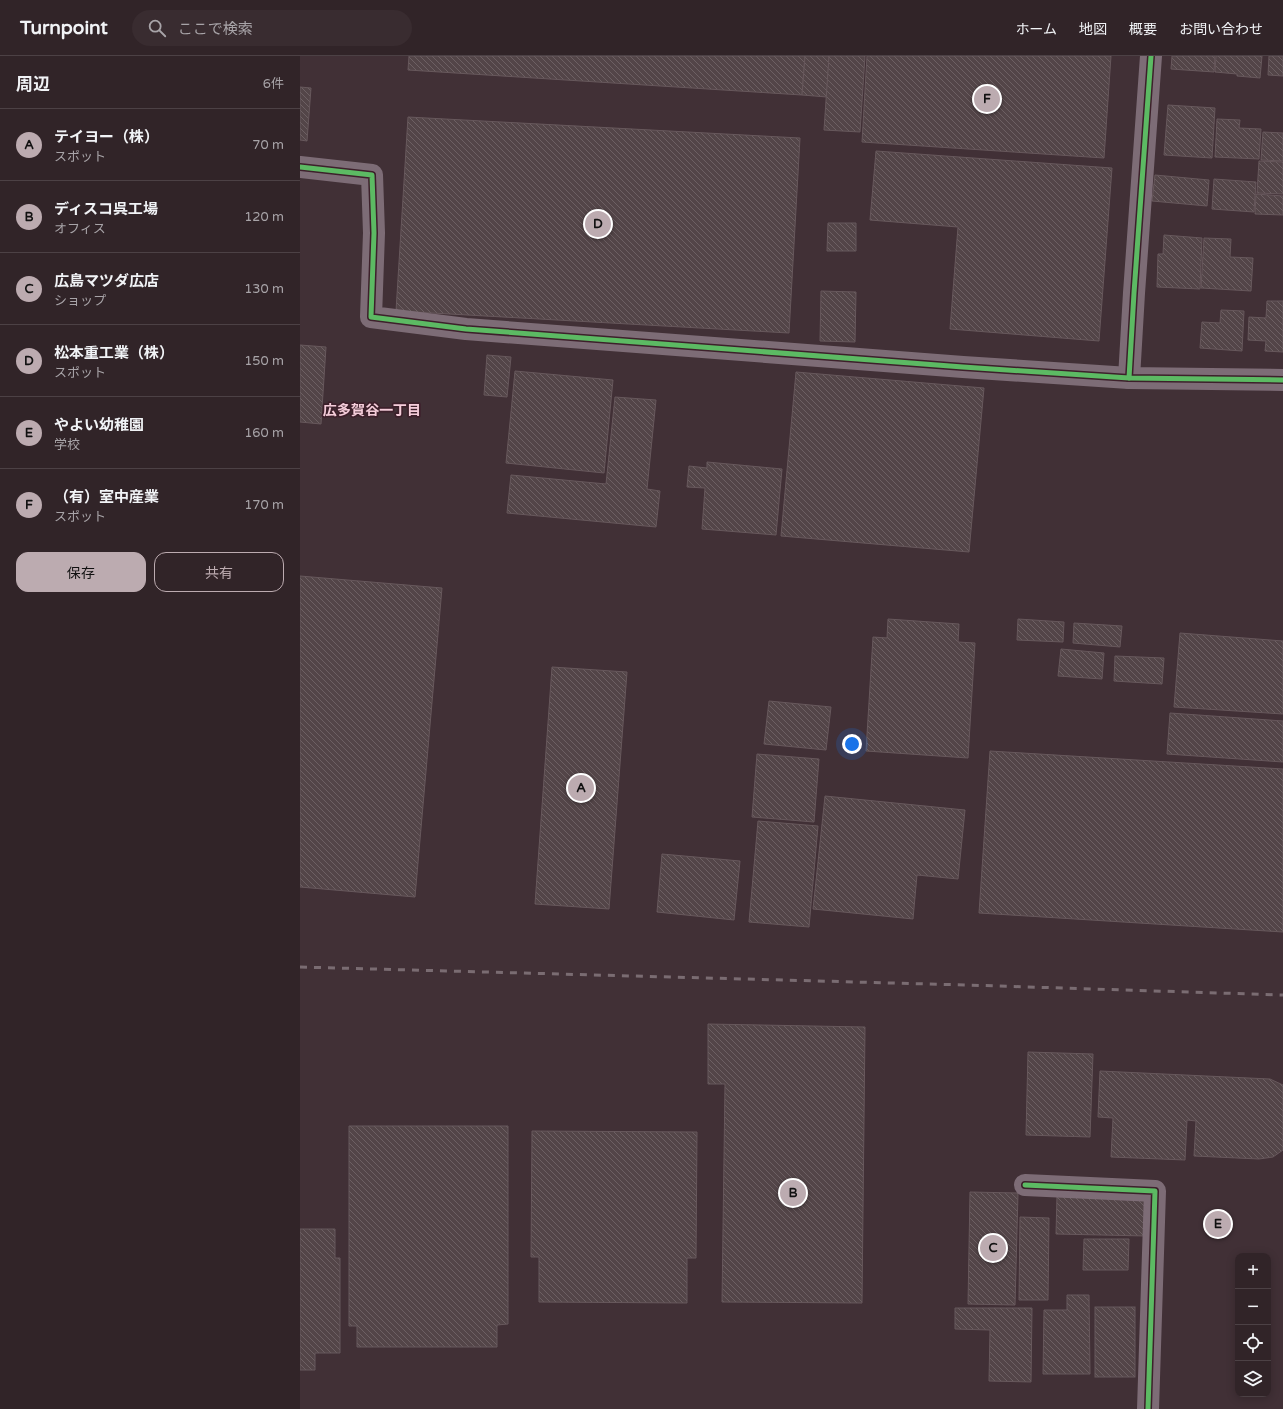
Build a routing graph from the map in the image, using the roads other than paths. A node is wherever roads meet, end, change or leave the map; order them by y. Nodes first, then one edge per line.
1 (1151, 56) edge
2 (300, 167) edge
3 (1129, 378) junction
4 (1283, 380) edge
5 (1025, 1185) dead end
6 (1148, 1409) edge

1 - 3 street
2 - 3 street
3 - 4 street
5 - 6 street

